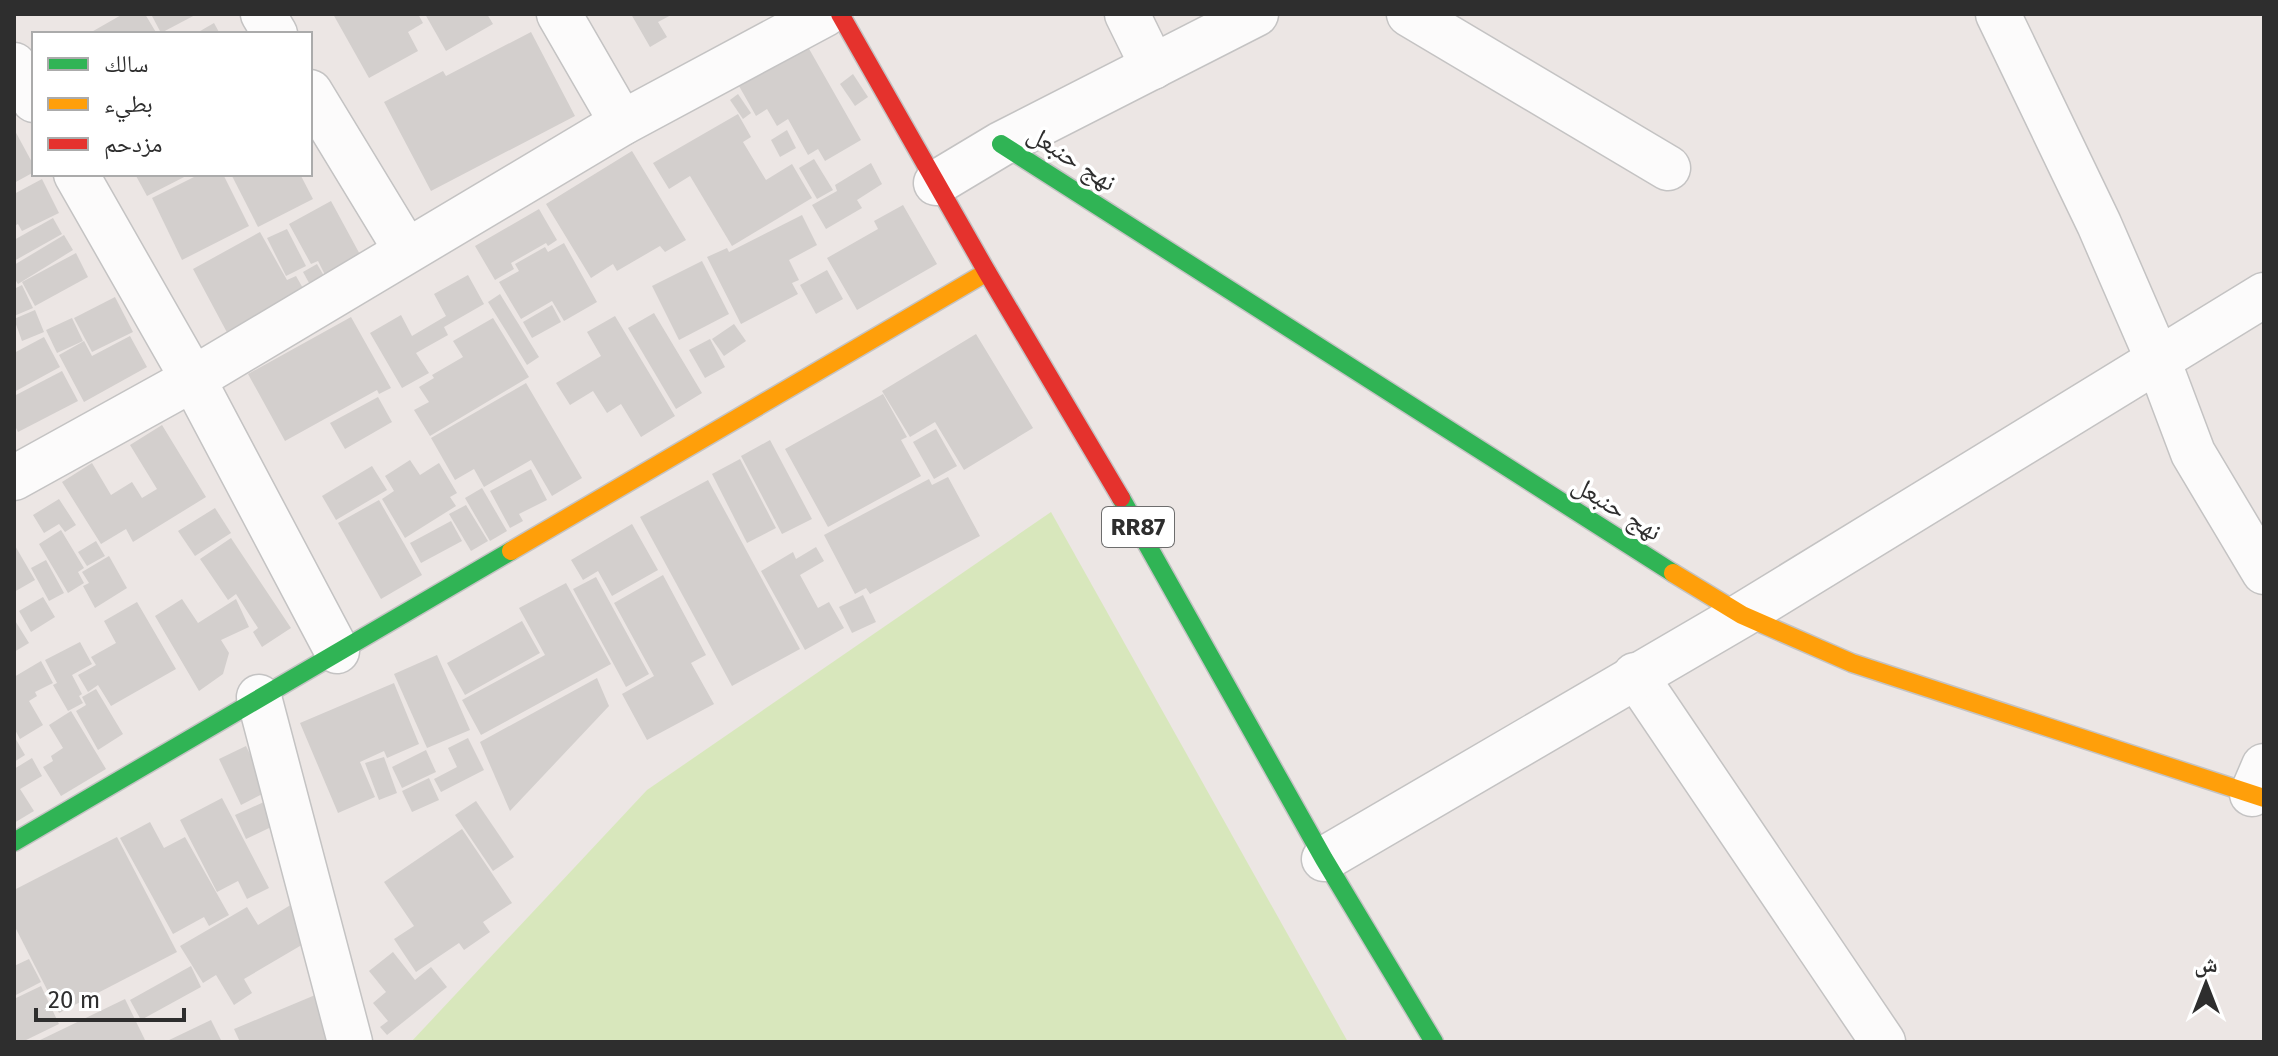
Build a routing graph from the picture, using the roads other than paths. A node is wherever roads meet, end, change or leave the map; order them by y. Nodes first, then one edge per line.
1 (263, 14) edge
2 (559, 14) edge
3 (825, 14) edge
4 (840, 14) edge
5 (1127, 14) edge
6 (1256, 14) edge
7 (1409, 14) edge
8 (1998, 14) edge
9 (274, 32) edge
10 (14, 65) edge
11 (1153, 67) junction
12 (312, 95) edge
13 (32, 96) edge
14 (622, 123) junction
15 (1001, 144) junction
16 (1668, 168) dead end
17 (77, 176) edge
18 (936, 183) junction
19 (406, 250) junction
20 (987, 272) junction
21 (2264, 295) edge
22 (2158, 360) junction
23 (193, 379) junction
24 (14, 478) edge
25 (2264, 572) edge
26 (1742, 615) junction
27 (337, 651) junction
28 (1635, 675) junction
29 (259, 697) junction
30 (2260, 786) edge
31 (14, 842) edge
32 (1324, 859) junction
33 (350, 1042) edge
34 (1434, 1042) edge
35 (1883, 1042) edge

1 - 9 street
2 - 14 street
3 - 14 street
4 - 18 street, RR87
5 - 11 street
6 - 11 street
7 - 16 street
8 - 22 street
10 - 13 street
11 - 15 street
12 - 19 street
14 - 19 street
15 - 18 street
15 - 26 street, نهج حنبعل
17 - 23 street
18 - 20 street, RR87
19 - 23 street
20 - 27 street
20 - 32 street, RR87
21 - 22 street
22 - 25 street
22 - 26 street
23 - 24 street
23 - 27 street
26 - 28 street
26 - 30 street, نهج حنبعل
27 - 29 street
28 - 32 street
28 - 35 street
29 - 31 street
29 - 33 street
32 - 34 street, RR87

